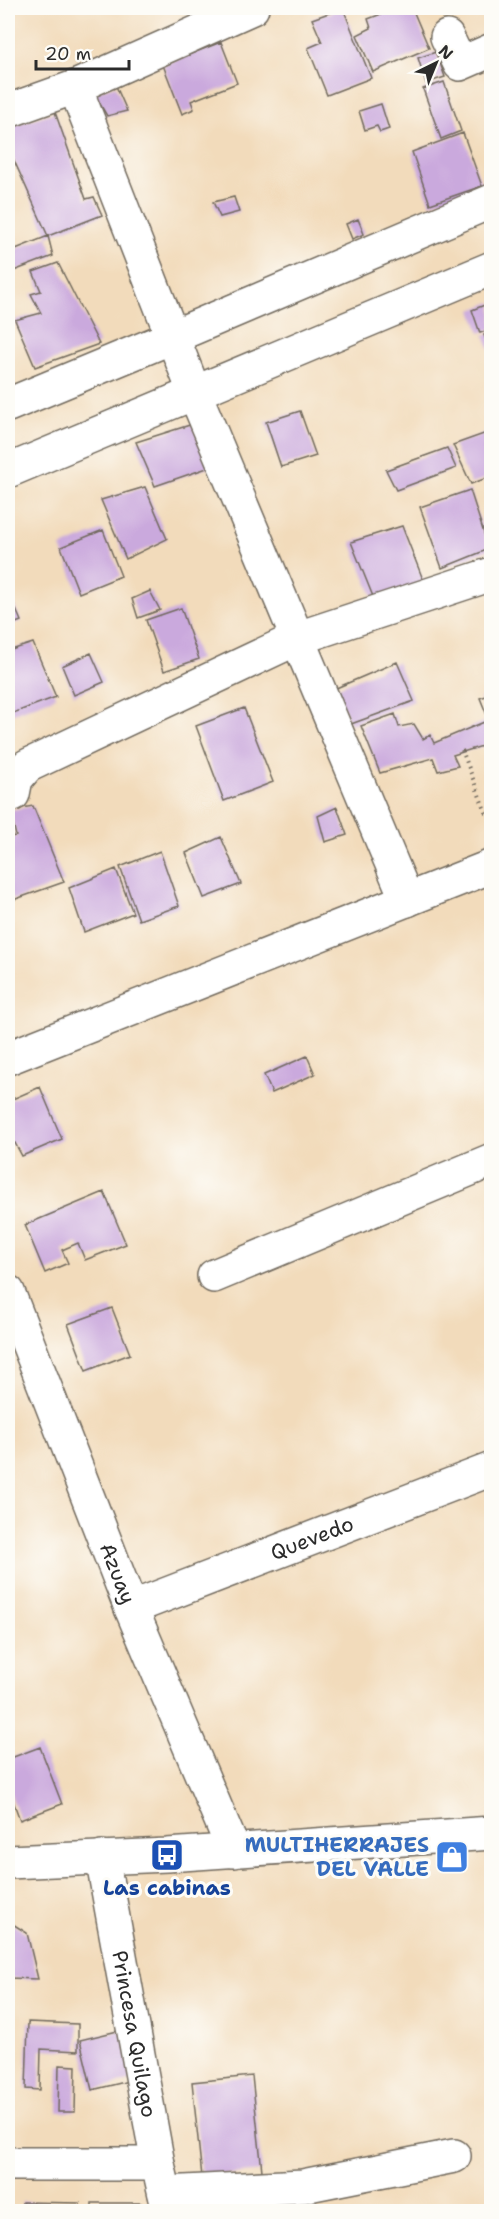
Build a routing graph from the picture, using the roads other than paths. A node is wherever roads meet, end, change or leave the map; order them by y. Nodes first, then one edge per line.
1 (252, 8) edge
2 (447, 37) dead end
3 (492, 50) edge
4 (75, 87) junction
5 (8, 111) edge
6 (492, 201) edge
7 (492, 268) edge
8 (172, 338) junction
9 (195, 394) junction
10 (8, 405) edge
11 (8, 471) edge
12 (492, 574) edge
13 (298, 638) junction
14 (13, 794) dead end
15 (492, 866) edge
16 (407, 900) junction
17 (8, 1058) edge
18 (492, 1160) edge
19 (214, 1276) dead end
20 (8, 1292) edge
21 (17, 1347) edge
22 (492, 1469) edge
23 (130, 1608) junction
24 (492, 1833) edge
25 (234, 1851) junction
26 (102, 1857) junction
27 (8, 1862) edge
28 (454, 2156) dead end
29 (8, 2164) edge
30 (164, 2189) edge

1 - 4 street
2 - 3 street
4 - 5 street
4 - 8 street
6 - 8 street
7 - 9 street
8 - 9 street
8 - 10 street
9 - 11 street
9 - 13 street
12 - 13 street
13 - 14 street
13 - 16 street
15 - 16 street
16 - 17 street
18 - 19 street
20 - 21 street, Azuay
21 - 23 street, Azuay
22 - 23 street, Quevedo
23 - 25 street, Azuay
24 - 25 street
25 - 26 street
26 - 27 street
26 - 30 street, Princesa Quilago
28 - 30 street
29 - 30 street

